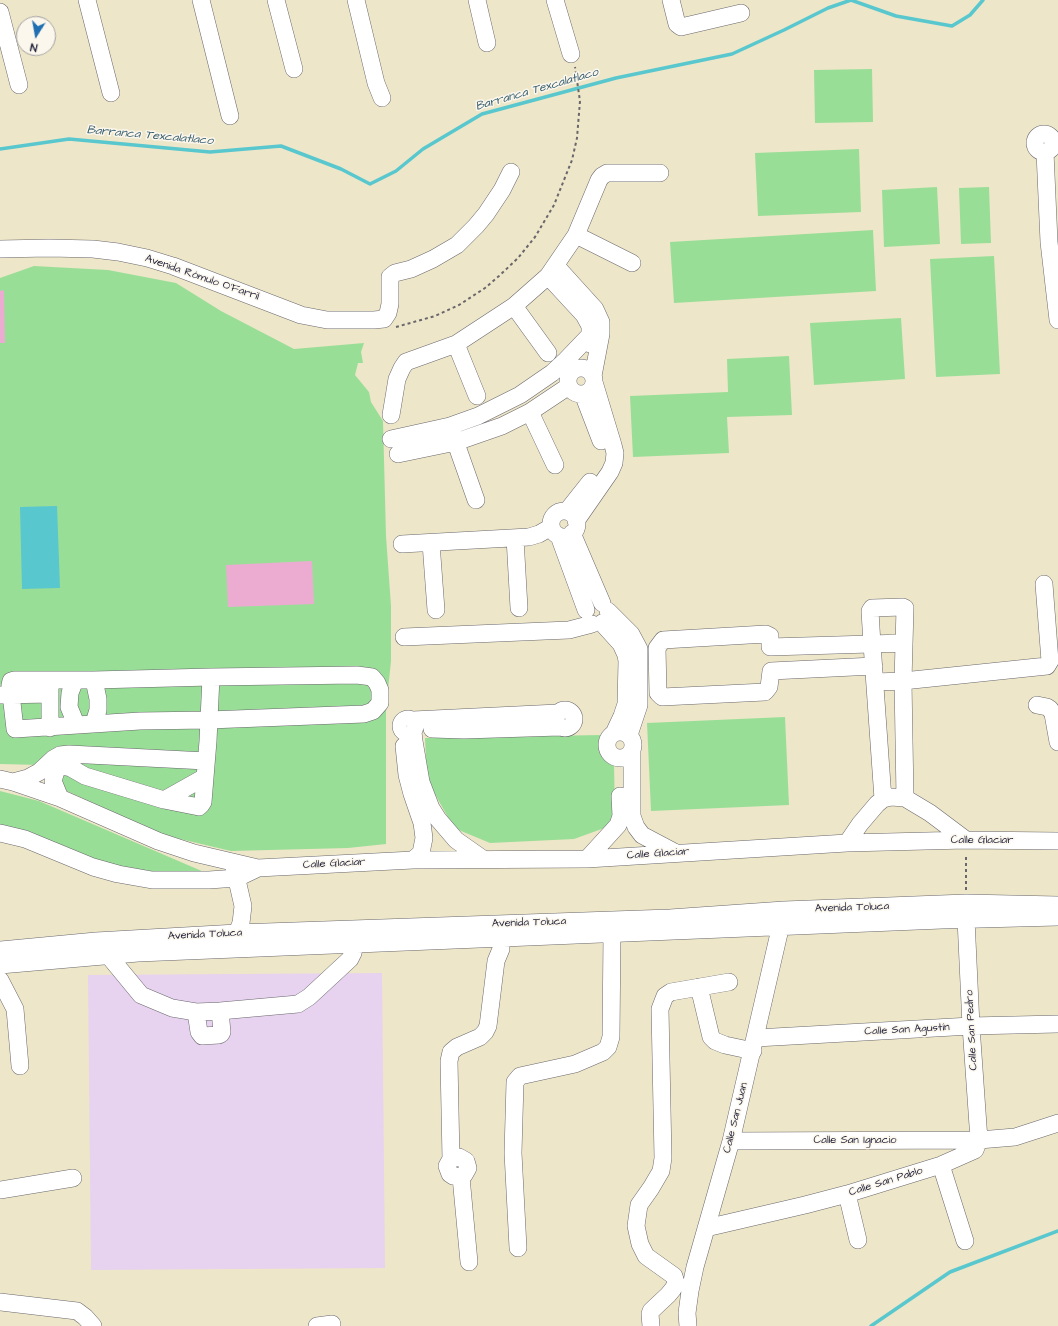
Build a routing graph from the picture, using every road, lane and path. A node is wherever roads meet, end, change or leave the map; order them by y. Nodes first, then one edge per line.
1 (87, 0) edge
2 (201, 0) edge
3 (276, 0) edge
4 (356, 0) edge
5 (477, 0) edge
6 (671, 0) edge
7 (555, 1) edge
8 (0, 12) edge
9 (741, 13) dead end
10 (488, 43) dead end
11 (572, 58) joint
12 (294, 69) dead end
13 (19, 85) dead end
14 (111, 93) dead end
15 (382, 98) dead end
16 (230, 116) dead end
17 (1045, 152) dead end
18 (511, 172) dead end
19 (660, 173) dead end
20 (576, 235) junction
21 (1, 253) edge
22 (632, 262) dead end
23 (552, 271) junction
24 (514, 306) junction
25 (1058, 320) edge
26 (392, 328) dead end
27 (591, 334) junction
28 (456, 344) junction
29 (548, 353) dead end
30 (585, 381) junction
31 (477, 396) dead end
32 (530, 412) junction
33 (391, 415) dead end
34 (453, 434) junction
35 (394, 447) dead end
36 (555, 465) dead end
37 (476, 500) dead end
38 (565, 526) junction
39 (515, 538) junction
40 (431, 543) junction
41 (402, 544) dead end
42 (1044, 584) dead end
43 (519, 608) dead end
44 (436, 610) dead end
45 (598, 614) junction
46 (404, 637) dead end
47 (904, 643) junction
48 (872, 644) junction
49 (770, 647) junction
50 (771, 671) junction
51 (874, 674) junction
52 (210, 677) junction
53 (74, 680) junction
54 (94, 680) junction
55 (904, 681) junction
56 (50, 687) junction
57 (5, 695) edge
58 (1037, 705) dead end
59 (209, 720) junction
60 (559, 720) dead end
61 (94, 723) junction
62 (76, 724) junction
63 (50, 728) junction
64 (1058, 742) edge
65 (624, 744) junction
66 (62, 761) junction
67 (206, 769) junction
68 (46, 777) junction
69 (7, 780) edge
70 (60, 798) junction
71 (905, 798) junction
72 (883, 799) junction
73 (425, 811) junction
74 (0, 832) edge
75 (966, 840) junction
76 (1058, 841) edge
77 (848, 843) junction
78 (676, 853) junction
79 (483, 859) junction
80 (586, 859) junction
81 (413, 860) junction
82 (234, 870) junction
83 (1058, 905) edge
84 (966, 911) junction
85 (783, 918) junction
86 (1058, 918) edge
87 (495, 931) junction
88 (236, 933) junction
89 (612, 934) junction
90 (355, 936) junction
91 (0, 950) edge
92 (108, 955) junction
93 (0, 965) edge
94 (0, 980) edge
95 (729, 982) dead end
96 (699, 987) junction
97 (220, 1011) junction
98 (196, 1012) junction
99 (1058, 1024) edge
100 (971, 1026) junction
101 (754, 1044) junction
102 (20, 1066) dead end
103 (1058, 1123) edge
104 (979, 1140) junction
105 (731, 1141) junction
106 (940, 1165) junction
107 (73, 1178) dead end
108 (0, 1190) edge
109 (847, 1194) junction
110 (706, 1228) junction
111 (858, 1240) dead end
112 (965, 1241) dead end
113 (518, 1248) dead end
114 (470, 1262) dead end
115 (0, 1302) edge
116 (93, 1326) edge
117 (651, 1326) edge
118 (688, 1326) edge

1 - 14 street
2 - 16 street
3 - 12 street
4 - 15 street
5 - 10 street
6 - 9 street
7 - 11 street
8 - 13 street
11 - 26 path
17 - 25 street
18 - 21 street, Avenida Rómulo O'Farril
19 - 20 street
20 - 22 street
20 - 23 street
23 - 24 street
23 - 27 street
23 - 30 street
24 - 28 street
24 - 29 street
27 - 30 street
27 - 34 street
28 - 31 street
28 - 33 street
30 - 32 street
30 - 38 street
32 - 34 street
32 - 36 street
34 - 35 street
34 - 37 street
38 - 39 street
38 - 45 street
39 - 40 street
39 - 43 street
40 - 41 street
40 - 44 street
42 - 55 street
45 - 46 street
45 - 65 street
47 - 48 street
47 - 48 street
47 - 55 street
48 - 49 street
48 - 51 street
49 - 50 street
49 - 50 street
50 - 51 street
51 - 55 street
51 - 72 street
52 - 54 street
52 - 59 street
52 - 59 street
53 - 54 street
53 - 56 street
53 - 62 street
54 - 61 street
55 - 71 street
56 - 57 street
56 - 63 street
57 - 63 street
58 - 64 street
59 - 61 street
59 - 67 street
60 - 73 street
61 - 62 street
62 - 63 street
65 - 78 street
65 - 80 street
66 - 67 street
66 - 67 street
66 - 68 street
68 - 69 street
68 - 70 street
69 - 70 street, Calle Glaciar
70 - 82 street, Calle Glaciar
71 - 72 street
71 - 75 street
72 - 77 street
73 - 79 street
73 - 81 street
74 - 82 street, Calle Glaciar
75 - 76 street, Calle Glaciar
75 - 77 street, Calle Glaciar
75 - 84 path
77 - 78 street, Calle Glaciar
78 - 80 street, Calle Glaciar
79 - 80 street, Calle Glaciar
79 - 81 street, Calle Glaciar
81 - 82 street, Calle Glaciar
82 - 88 street
83 - 84 street, Avenida Toluca
84 - 85 street, Avenida Toluca
84 - 86 street, Avenida Toluca
84 - 100 street, Calle San Pedro
85 - 87 street, Avenida Toluca
85 - 89 street, Avenida Toluca
85 - 101 street, Calle San Juan
87 - 89 street, Avenida Toluca
87 - 90 street, Avenida Toluca
87 - 114 street
88 - 90 street, Avenida Toluca
88 - 91 street, Avenida Toluca
89 - 113 street
90 - 92 street, Avenida Toluca
90 - 97 street
92 - 93 street, Avenida Toluca
92 - 98 street
94 - 102 street
95 - 96 street
96 - 101 street, Calle San Agustín
96 - 117 street
97 - 98 street
97 - 98 street
99 - 100 street, Calle San Agustín
100 - 101 street, Calle San Agustín
100 - 104 street, Calle San Pedro
101 - 105 street, Calle San Juan
103 - 104 street
104 - 105 street, Calle San Ignacio
104 - 106 street, Calle San Pablo
105 - 110 street, Calle San Juan
106 - 109 street, Calle San Pablo
106 - 112 street
107 - 108 street
109 - 110 street, Calle San Pablo
109 - 111 street
110 - 118 street, Calle San Juan
115 - 116 street

